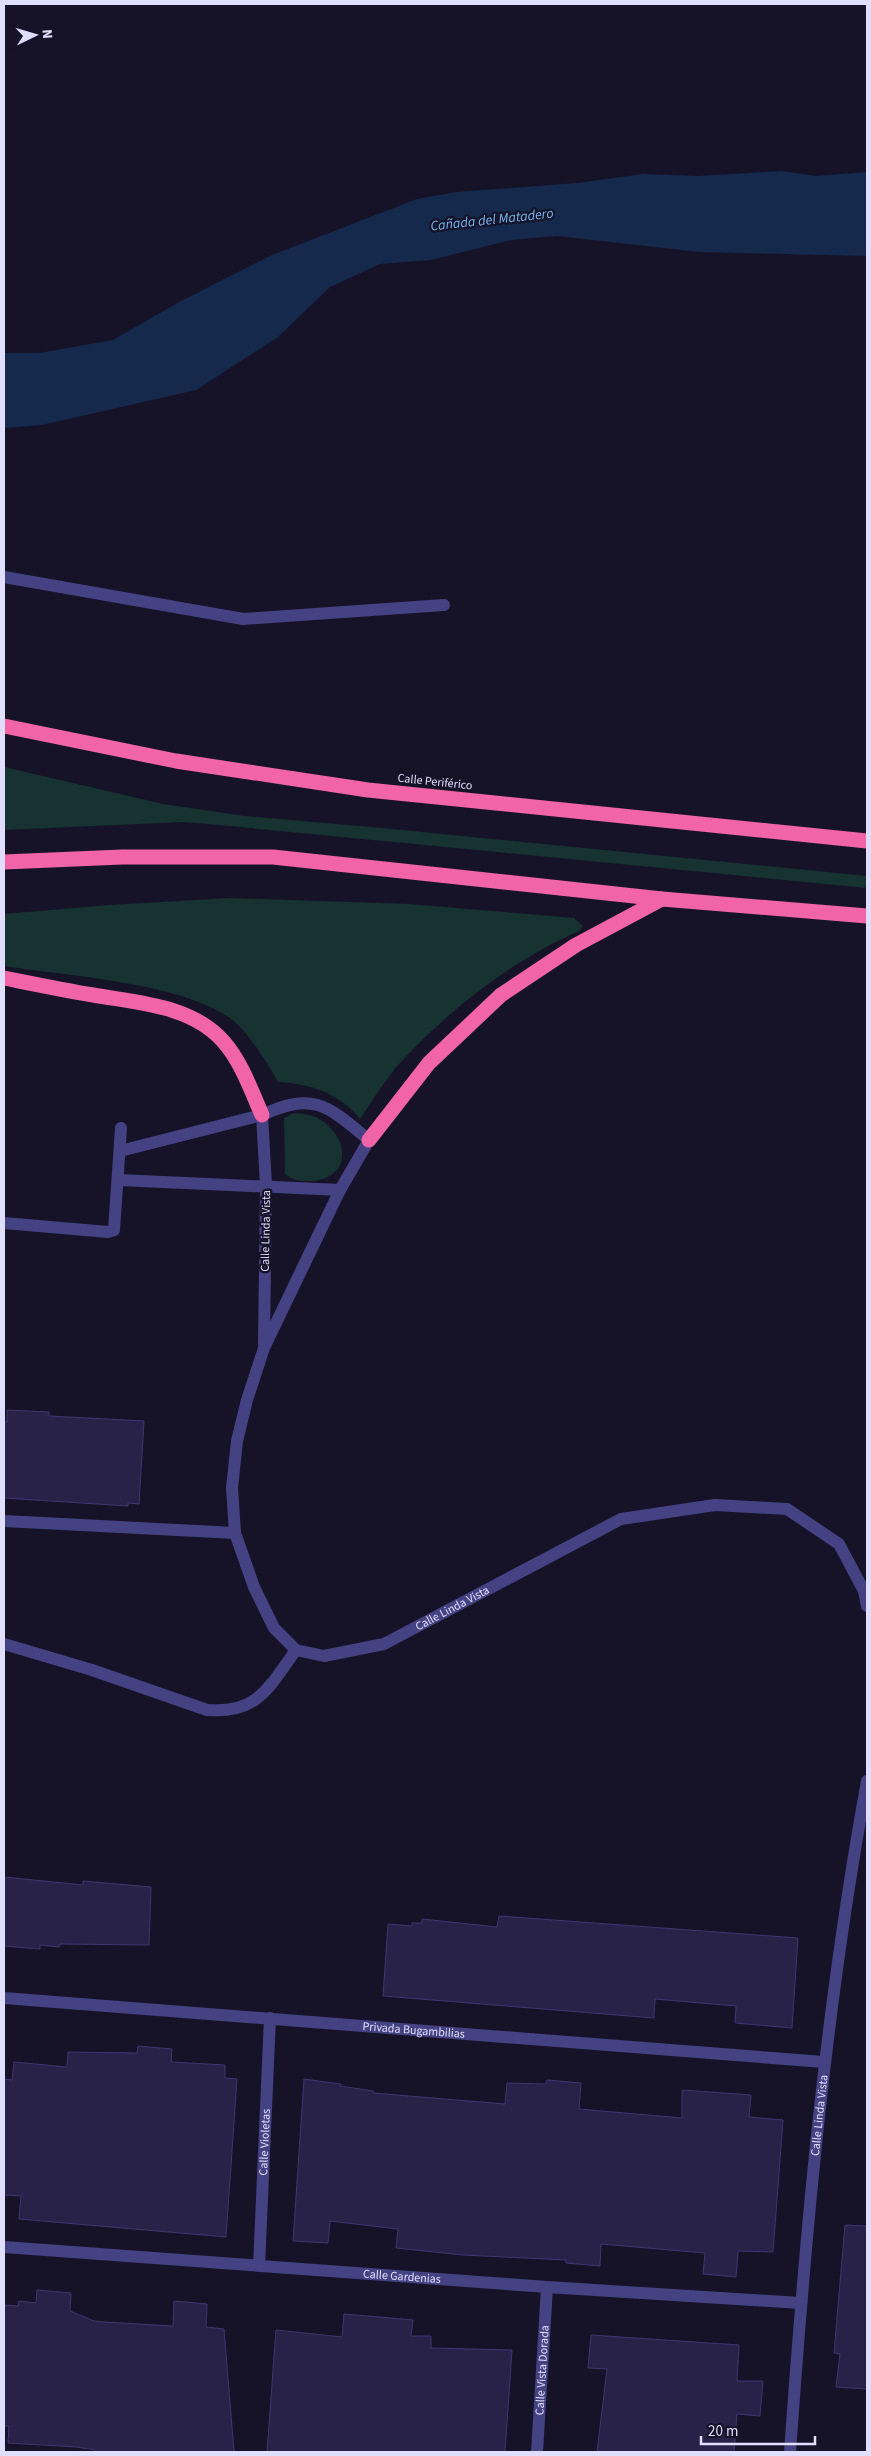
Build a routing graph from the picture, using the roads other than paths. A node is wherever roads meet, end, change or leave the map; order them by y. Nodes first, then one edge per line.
1 (4, 577) edge
2 (444, 605) dead end
3 (4, 726) edge
4 (867, 841) edge
5 (4, 862) edge
6 (662, 899) junction
7 (867, 916) edge
8 (4, 978) edge
9 (262, 1114) junction
10 (121, 1128) dead end
11 (368, 1140) junction
12 (120, 1151) junction
13 (119, 1180) junction
14 (266, 1186) junction
15 (340, 1190) junction
16 (4, 1223) edge
17 (264, 1348) junction
18 (4, 1521) edge
19 (235, 1533) junction
20 (867, 1606) edge
21 (4, 1644) edge
22 (296, 1650) junction
23 (867, 1781) edge
24 (4, 1998) edge
25 (270, 2018) junction
26 (824, 2062) junction
27 (4, 2247) edge
28 (259, 2266) junction
29 (547, 2287) junction
30 (800, 2303) junction
31 (537, 2452) edge
32 (790, 2452) edge

1 - 2 street
3 - 4 highway, Calle Periférico
5 - 6 highway
6 - 7 highway
6 - 11 highway
8 - 9 highway
9 - 11 street
9 - 12 street
9 - 14 street, Calle Linda Vista
10 - 12 street
11 - 15 street, Calle Linda Vista
12 - 13 street
13 - 14 street
13 - 16 street
14 - 15 street
14 - 17 street, Calle Linda Vista
15 - 17 street, Calle Linda Vista
17 - 19 street, Calle Linda Vista
18 - 19 street
19 - 22 street, Calle Linda Vista
20 - 22 street, Calle Linda Vista
21 - 22 street
23 - 26 street, Calle Linda Vista
24 - 25 street, Privada Bugambilias
25 - 26 street, Privada Bugambilias
25 - 28 street, Calle Violetas
26 - 30 street, Calle Linda Vista
27 - 28 street, Calle Gardenias
28 - 29 street, Calle Gardenias
29 - 30 street, Calle Gardenias
29 - 31 street, Calle Vista Dorada
30 - 32 street, Calle Linda Vista

